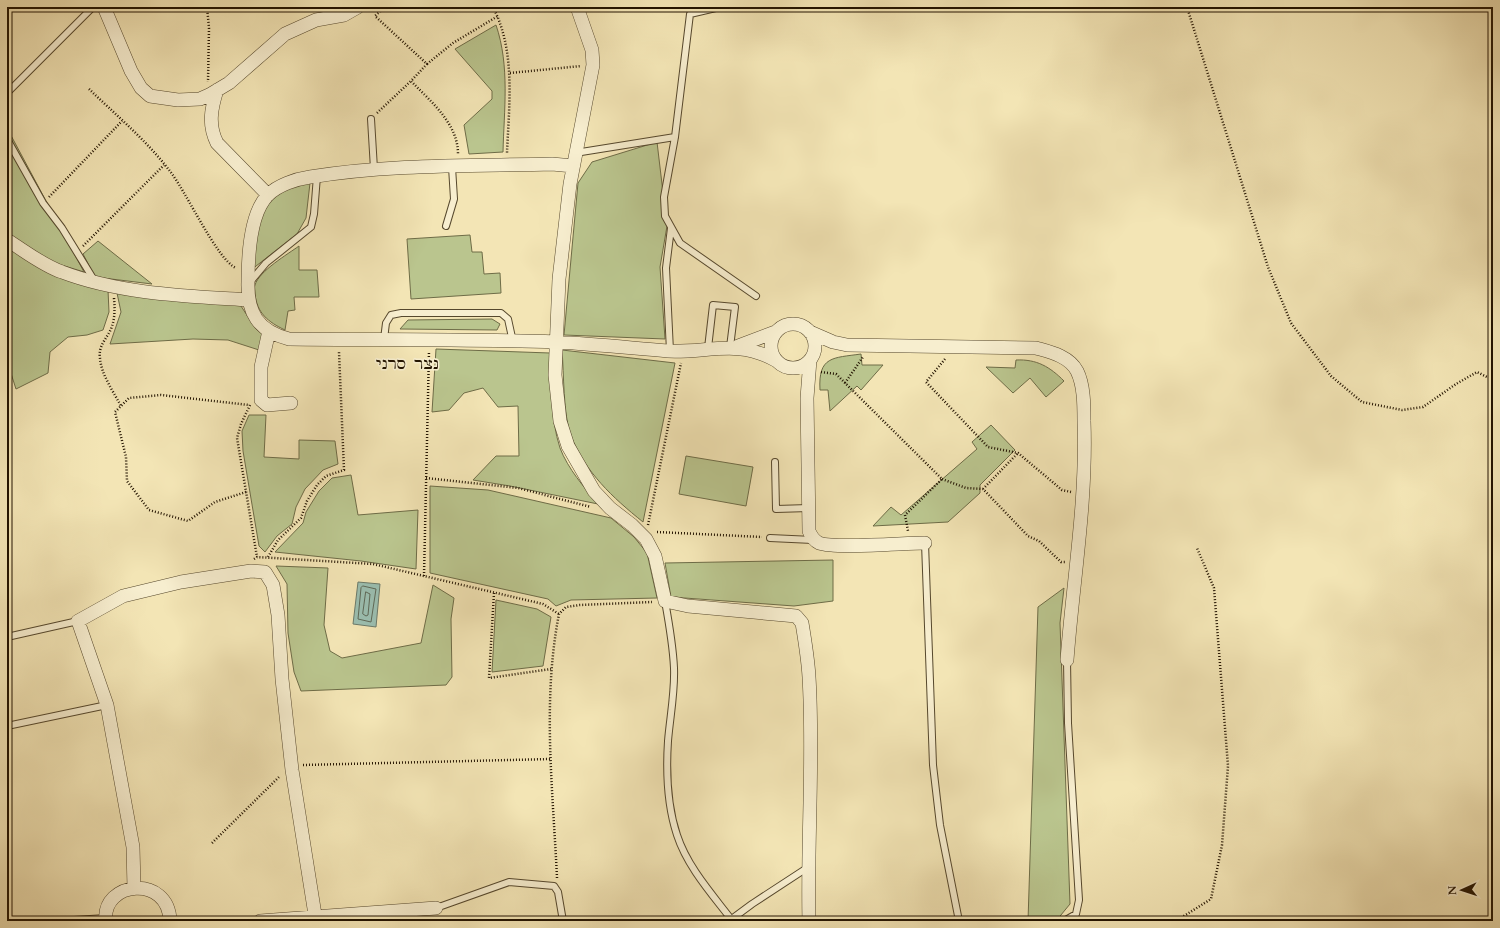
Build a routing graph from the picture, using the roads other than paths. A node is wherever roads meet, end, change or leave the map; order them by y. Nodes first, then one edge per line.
1 (93, 7) edge
2 (104, 7) edge
3 (358, 7) edge
4 (577, 7) edge
5 (720, 7) edge
6 (7, 93) edge
7 (213, 93) junction
8 (371, 119) road end
9 (675, 137) junction
10 (7, 139) edge
11 (575, 153) junction
12 (573, 166) junction
13 (455, 167) junction
14 (374, 171) junction
15 (317, 176) junction
16 (268, 195) junction
17 (446, 226) dead end
18 (671, 228) junction
19 (7, 240) edge
20 (248, 279) junction
21 (95, 281) junction
22 (756, 296) dead end
23 (248, 300) junction
24 (269, 331) junction
25 (775, 332) junction
26 (810, 332) junction
27 (384, 340) junction
28 (513, 342) junction
29 (556, 342) junction
30 (847, 345) junction
31 (732, 347) junction
32 (708, 348) junction
33 (670, 351) junction
34 (775, 360) junction
35 (810, 363) junction
36 (787, 368) junction
37 (807, 398) junction
38 (291, 403) dead end
39 (775, 462) dead end
40 (809, 508) junction
41 (770, 538) road end
42 (815, 540) junction
43 (925, 543) joint
44 (665, 601) junction
45 (78, 621) junction
46 (7, 637) edge
47 (1067, 660) joint
48 (107, 705) junction
49 (7, 726) edge
50 (807, 868) junction
51 (134, 888) junction
52 (436, 908) joint
53 (106, 919) edge
54 (315, 919) edge
55 (730, 920) edge
56 (58, 921) edge
57 (170, 921) edge
58 (260, 921) edge
59 (562, 921) edge
60 (809, 921) edge
61 (959, 921) edge
62 (1064, 921) edge

1 - 6 lane
2 - 7 street
3 - 7 street
4 - 11 street
5 - 9 lane
7 - 16 street
8 - 14 lane
9 - 11 lane
9 - 18 lane
10 - 21 lane
11 - 12 street
12 - 13 street
12 - 29 street
13 - 14 street
13 - 17 lane
14 - 15 street
15 - 16 street
15 - 20 lane
16 - 20 street
18 - 22 lane
18 - 33 lane
19 - 21 street
20 - 23 street
21 - 23 street
23 - 24 street
24 - 27 street
24 - 38 street
25 - 26 street
25 - 31 street
25 - 34 street
26 - 30 street
26 - 35 street
27 - 28 street
27 - 28 lane
28 - 29 street
29 - 33 street
29 - 44 street
30 - 35 street
30 - 47 street
31 - 32 street
31 - 32 lane
31 - 34 street
32 - 33 street
34 - 36 street
35 - 36 street
35 - 37 street
36 - 37 street
37 - 40 street
39 - 40 lane
40 - 42 street
41 - 42 lane
42 - 43 street
43 - 61 lane
44 - 50 street
44 - 55 lane
45 - 46 lane
45 - 48 street
45 - 54 street
47 - 62 lane
48 - 49 lane
48 - 51 street
50 - 55 lane
50 - 60 street
51 - 53 street
51 - 57 street
52 - 54 street
52 - 59 lane
53 - 56 lane
54 - 58 street

